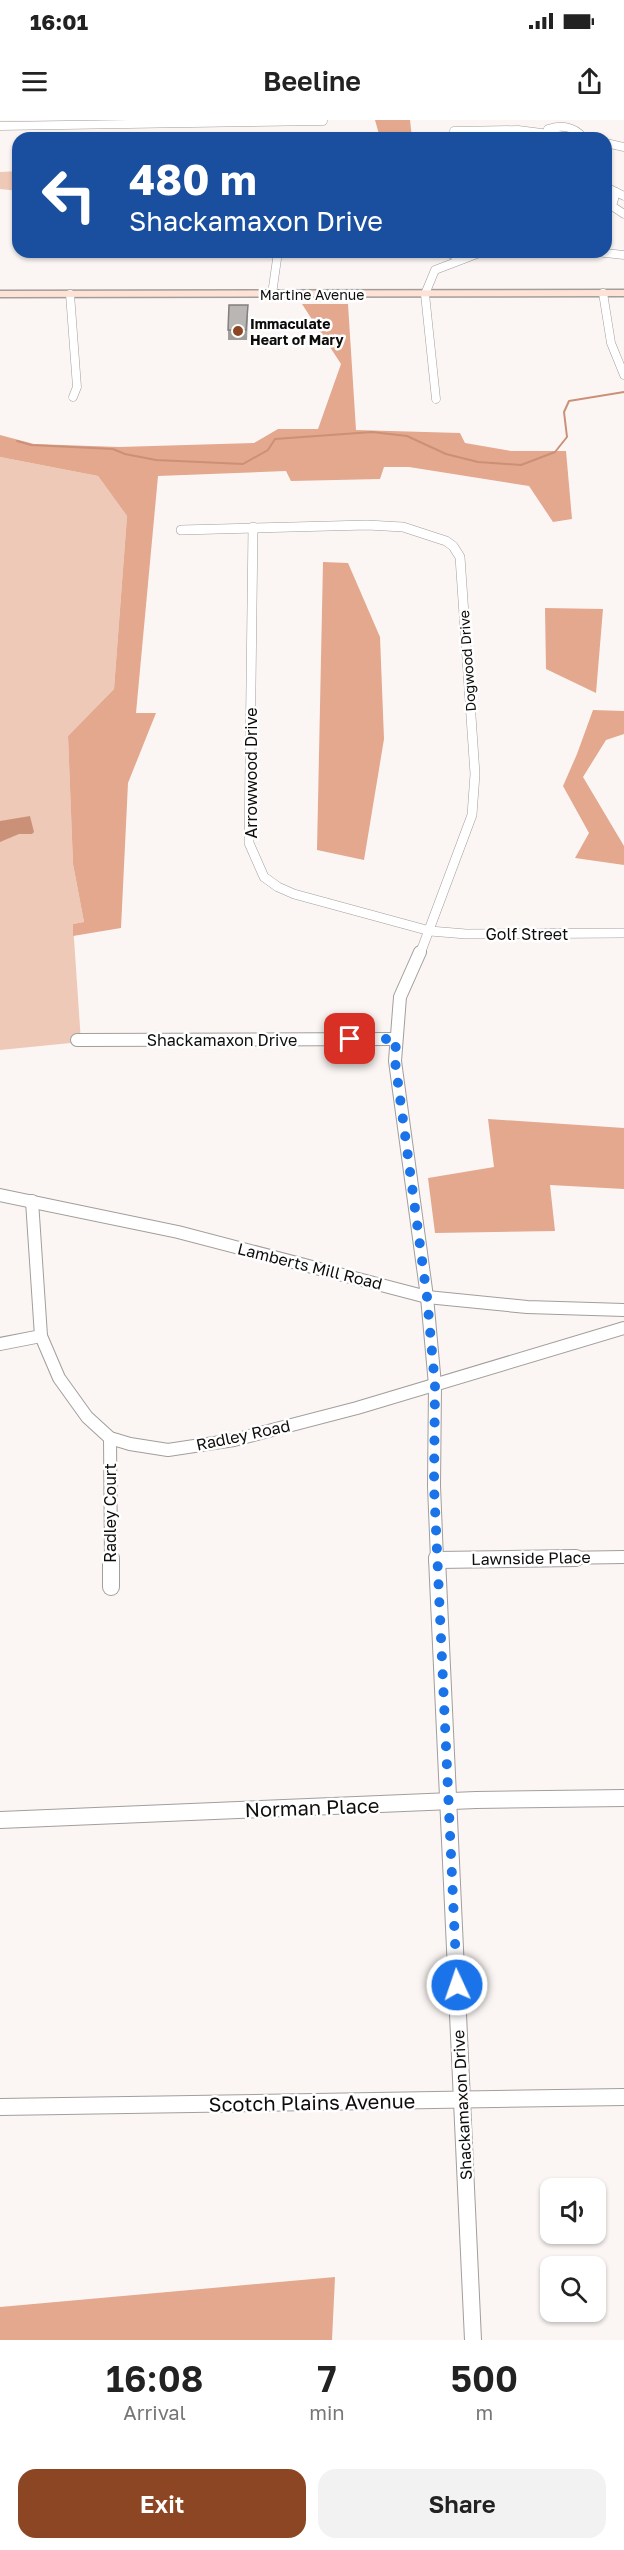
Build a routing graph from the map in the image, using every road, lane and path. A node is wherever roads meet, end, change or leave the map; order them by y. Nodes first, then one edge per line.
1 (454, 120) edge
2 (323, 121) edge
3 (0, 126) edge
4 (454, 130) joint
5 (545, 132) edge
6 (612, 190) edge
7 (616, 192) junction
8 (624, 196) edge
9 (624, 214) edge
10 (277, 258) edge
11 (463, 259) edge
12 (425, 293) junction
13 (603, 293) junction
14 (624, 293) edge
15 (0, 294) edge
16 (70, 294) junction
17 (272, 294) junction
18 (624, 375) edge
19 (73, 397) dead end
20 (436, 399) dead end
21 (253, 527) junction
22 (181, 530) dead end
23 (430, 931) junction
24 (624, 933) edge
25 (396, 1039) junction
26 (77, 1040) dead end
27 (0, 1195) edge
28 (32, 1202) junction
29 (427, 1297) junction
30 (624, 1310) edge
31 (624, 1328) edge
32 (41, 1336) junction
33 (0, 1344) edge
34 (435, 1385) junction
35 (110, 1438) junction
36 (624, 1557) edge
37 (437, 1560) junction
38 (111, 1587) dead end
39 (624, 1798) edge
40 (448, 1801) junction
41 (0, 1820) edge
42 (624, 2097) edge
43 (462, 2100) junction
44 (0, 2107) edge
45 (473, 2340) edge

1 - 4 street
2 - 3 street
4 - 5 street
6 - 7 street
7 - 8 street
7 - 9 street
10 - 17 street
11 - 12 street
12 - 13 main road, Martine Avenue
12 - 17 main road, Martine Avenue
12 - 20 street
13 - 14 main road, Martine Avenue
13 - 18 street
15 - 16 main road, Martine Avenue
16 - 17 main road, Martine Avenue
16 - 19 street
21 - 22 street, Dogwood Drive
21 - 23 street, Arrowwood Drive
21 - 23 street, Dogwood Drive
23 - 24 street, Golf Street
23 - 25 street, Dogwood Drive
25 - 26 street, Shackamaxon Drive
25 - 29 street, Shackamaxon Drive
27 - 28 street, Lamberts Mill Road
28 - 29 street, Lamberts Mill Road
28 - 32 street
29 - 30 street, Lamberts Mill Road
29 - 34 street, Shackamaxon Drive
31 - 34 street, Radley Road
32 - 33 street
32 - 35 street
34 - 35 street, Radley Road
34 - 37 street, Shackamaxon Drive
35 - 38 street, Radley Court
36 - 37 street, Lawnside Place
37 - 40 street, Shackamaxon Drive
39 - 40 street, Norman Place
40 - 41 street, Norman Place
40 - 43 street, Shackamaxon Drive
42 - 43 street, Scotch Plains Avenue
43 - 44 street, Scotch Plains Avenue
43 - 45 street, Shackamaxon Drive

